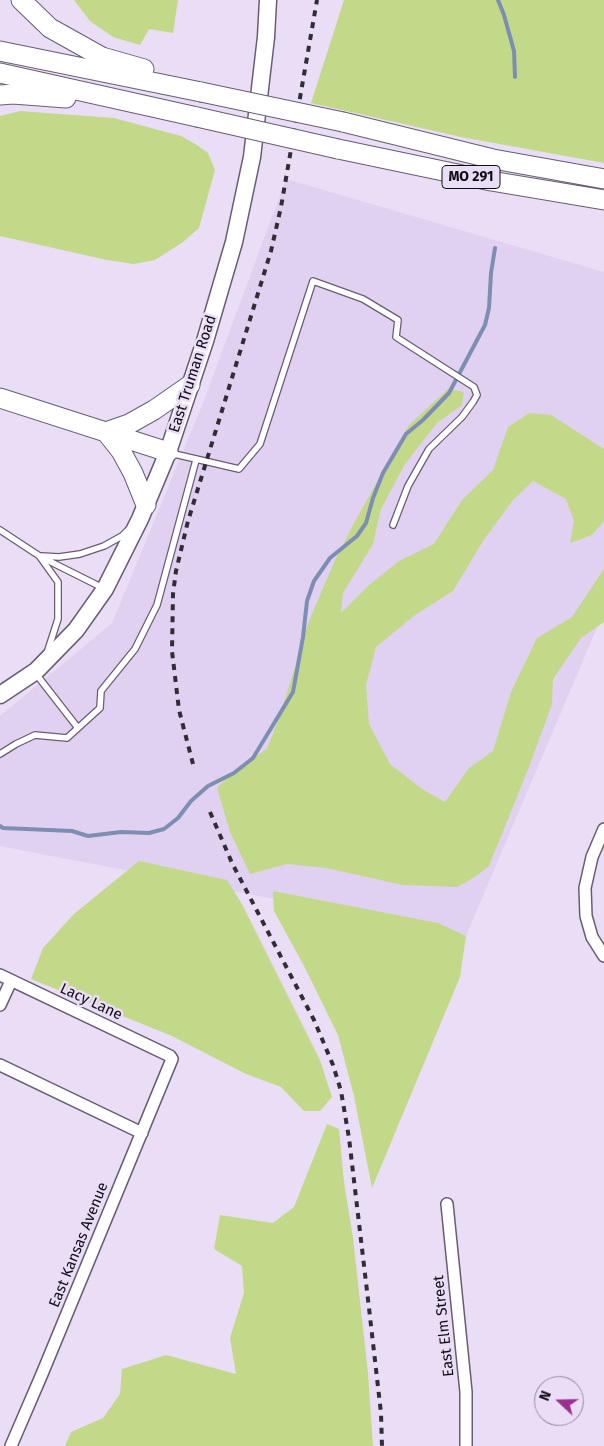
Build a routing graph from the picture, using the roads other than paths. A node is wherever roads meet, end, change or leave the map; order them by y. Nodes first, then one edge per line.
1 (21, 0) edge
2 (268, 0) edge
3 (0, 52) edge
4 (0, 73) edge
5 (201, 92) junction
6 (0, 95) edge
7 (197, 117) junction
8 (604, 179) edge
9 (604, 200) edge
10 (190, 385) junction
11 (0, 398) edge
12 (106, 432) junction
13 (168, 452) junction
14 (196, 460) junction
15 (143, 512) junction
16 (393, 524) dead end
17 (0, 530) edge
18 (39, 555) junction
19 (105, 589) junction
20 (39, 669) junction
21 (0, 695) edge
22 (78, 728) junction
23 (0, 754) edge
24 (604, 829) edge
25 (604, 956) edge
26 (0, 975) edge
27 (11, 980) junction
28 (0, 1005) edge
29 (170, 1056) joint
30 (0, 1065) edge
31 (142, 1134) junction
32 (447, 1204) dead end
33 (11, 1446) edge
34 (466, 1446) edge

1 - 5 highway
2 - 10 main road, East Truman Road
3 - 5 highway, MO 291
4 - 7 highway, MO 291
5 - 8 highway, MO 291, bridge
6 - 7 highway
7 - 9 highway, MO 291, bridge
10 - 12 highway
10 - 13 main road, East Truman Road
11 - 12 highway
12 - 13 highway
12 - 15 highway
13 - 14 lane
13 - 15 main road, East Truman Road
14 - 16 lane
14 - 22 lane
15 - 18 lane
15 - 19 main road, East Truman Road
17 - 18 lane
18 - 19 lane
18 - 20 lane
19 - 20 main road, East Truman Road
20 - 21 main road, East Truman Road
20 - 22 lane
22 - 23 lane
24 - 25 street
26 - 27 street, Lacy Lane
27 - 28 street
27 - 29 street, Lacy Lane
29 - 31 street, East Kansas Avenue
30 - 31 street
31 - 33 street, East Kansas Avenue
32 - 34 street, East Elm Street

